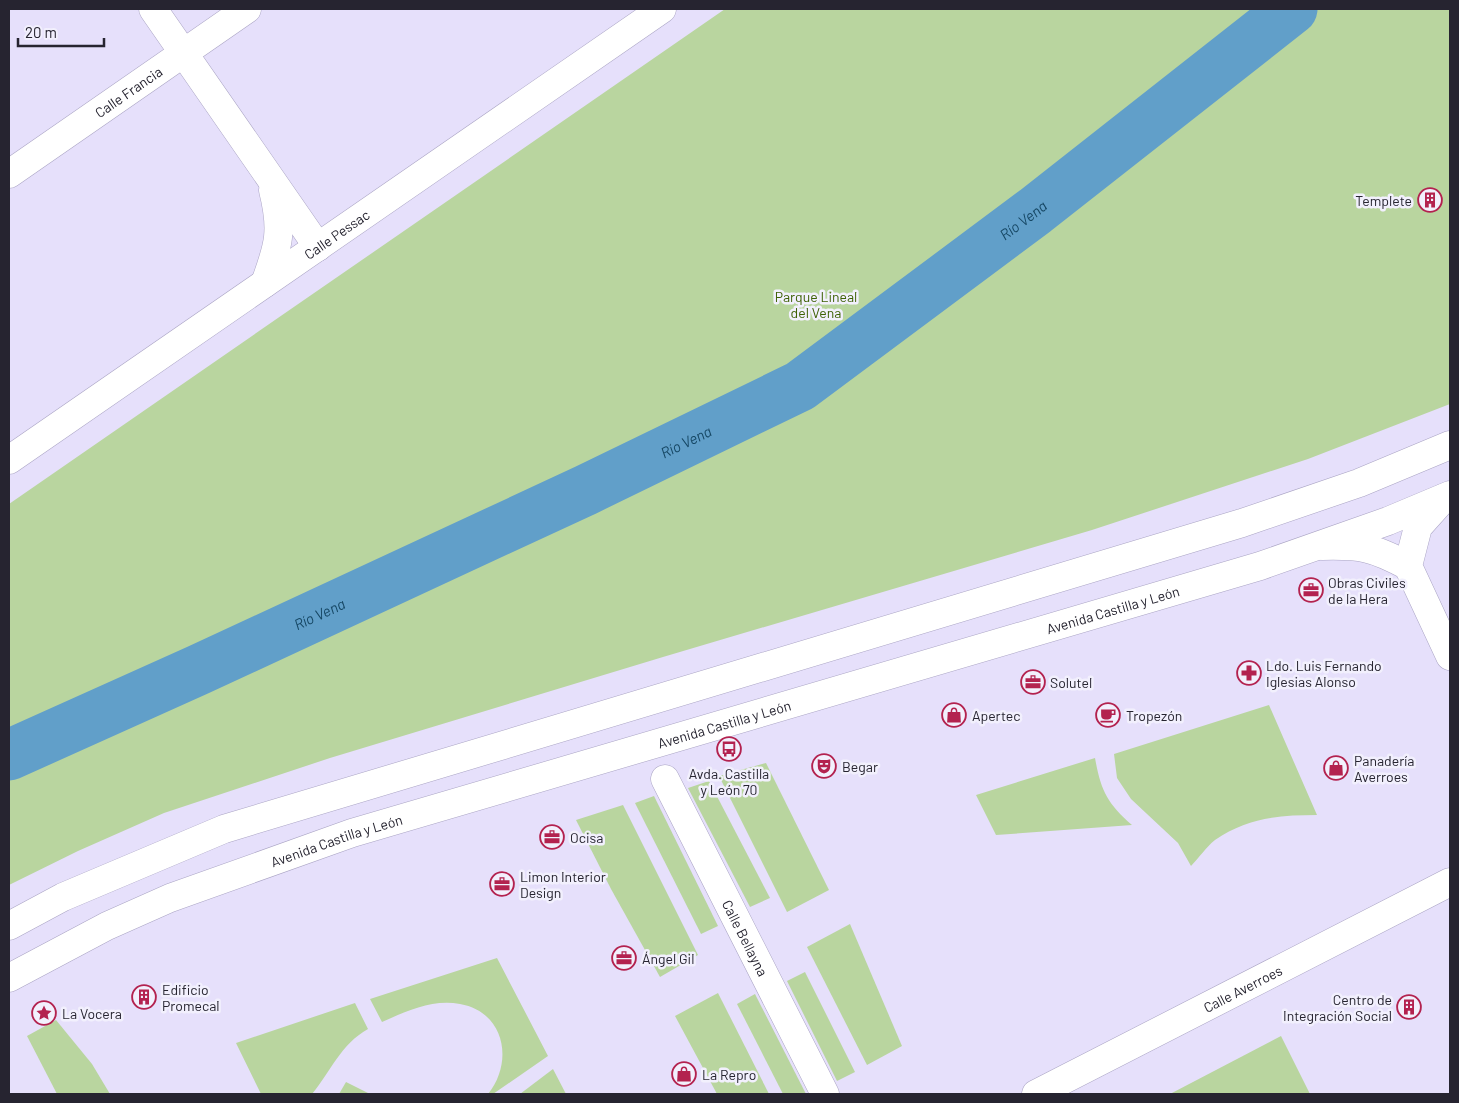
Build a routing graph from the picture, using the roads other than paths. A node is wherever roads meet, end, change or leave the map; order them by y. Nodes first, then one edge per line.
1 (153, 9) edge
2 (247, 9) edge
3 (662, 9) edge
4 (184, 53) junction
5 (9, 174) edge
6 (269, 176) junction
7 (318, 247) junction
8 (265, 283) junction
9 (1450, 445) edge
10 (9, 460) edge
11 (1447, 496) edge
12 (1318, 546) junction
13 (1408, 566) junction
14 (1450, 656) edge
15 (666, 779) dead end
16 (1450, 882) edge
17 (9, 926) edge
18 (9, 978) edge
19 (825, 1094) edge
20 (1036, 1094) edge

1 - 4 main road
2 - 4 main road, Calle Francia
3 - 7 main road, Calle Pessac
4 - 5 main road, Calle Francia
4 - 6 main road
6 - 7 main road
6 - 8 main road
7 - 8 main road, Calle Pessac
8 - 10 main road, Calle Pessac
9 - 17 main road
11 - 12 main road, Avenida Castilla y León
11 - 13 main road
12 - 13 main road
12 - 18 main road, Avenida Castilla y León
13 - 14 main road
15 - 19 main road, Calle Bellayna
16 - 20 main road, Calle Averroes

